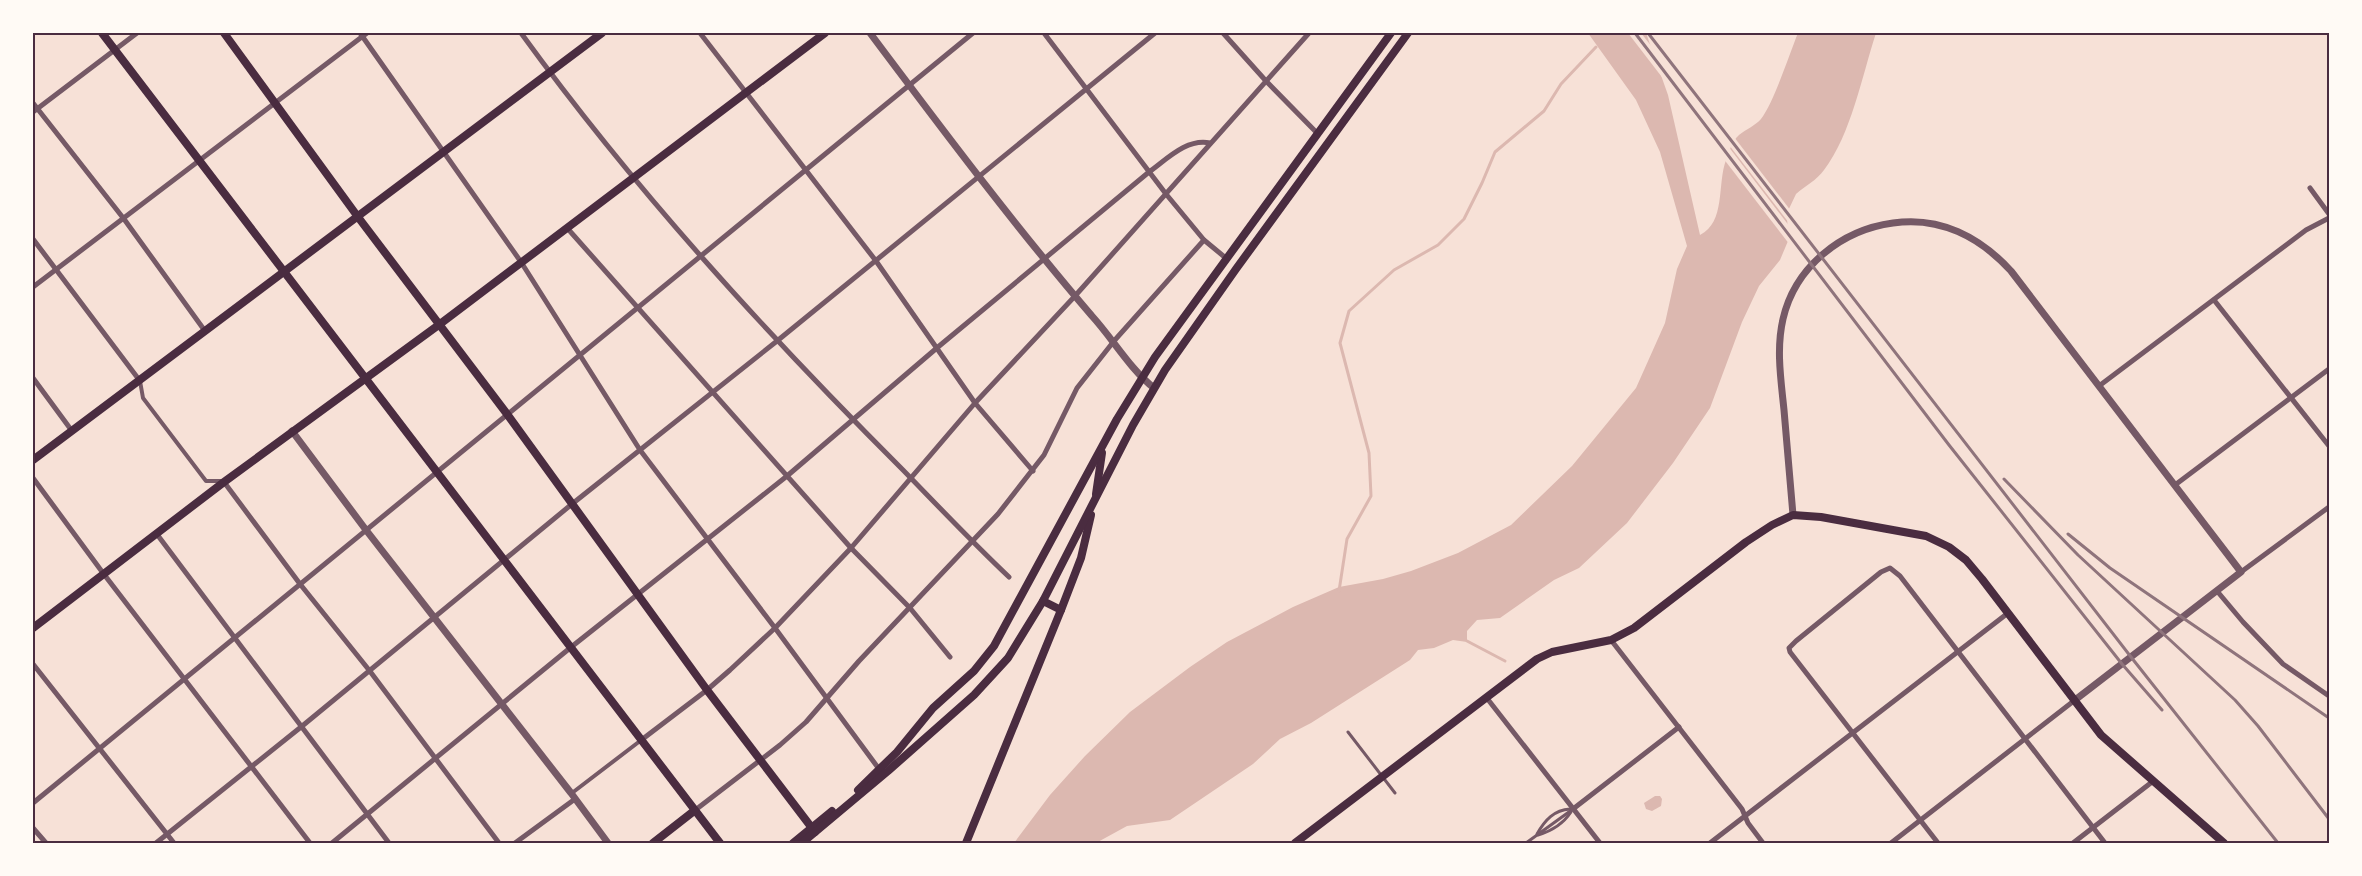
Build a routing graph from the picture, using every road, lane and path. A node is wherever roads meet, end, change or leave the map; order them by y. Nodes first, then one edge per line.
1 (102, 33) edge
2 (137, 33) edge
3 (225, 33) edge
4 (521, 33) edge
5 (602, 33) edge
6 (700, 33) edge
7 (825, 33) edge
8 (870, 33) edge
9 (973, 33) edge
10 (1044, 33) edge
11 (1155, 33) edge
12 (1223, 33) edge
13 (1309, 33) edge
14 (1391, 33) edge
15 (1408, 33) edge
16 (363, 34) edge
17 (115, 50) junction
18 (1368, 64) junction
19 (1380, 72) junction
20 (550, 73) junction
21 (1266, 81) junction
22 (909, 86) junction
23 (1086, 88) junction
24 (746, 93) junction
25 (276, 102) junction
26 (33, 103) edge
27 (35, 111) edge
28 (1318, 134) junction
29 (1210, 143) junction
30 (444, 152) junction
31 (198, 161) junction
32 (806, 170) junction
33 (1149, 172) junction
34 (979, 176) junction
35 (633, 179) junction
36 (2310, 188) dead end
37 (1166, 194) junction
38 (2329, 216) edge
39 (358, 217) junction
40 (124, 219) junction
41 (568, 229) junction
42 (33, 239) edge
43 (1204, 240) junction
44 (700, 256) junction
45 (1227, 259) junction
46 (1046, 260) junction
47 (876, 261) junction
48 (521, 262) junction
49 (56, 269) junction
50 (285, 273) junction
51 (33, 287) edge
52 (1075, 296) junction
53 (2214, 300) junction
54 (637, 307) junction
55 (440, 324) junction
56 (206, 332) junction
57 (777, 341) junction
58 (1114, 341) junction
59 (938, 347) junction
60 (579, 355) junction
61 (2329, 369) edge
62 (366, 377) junction
63 (33, 378) edge
64 (1141, 378) junction
65 (140, 381) junction
66 (2099, 386) junction
67 (1154, 388) junction
68 (713, 392) junction
69 (2292, 397) junction
70 (975, 403) junction
71 (507, 414) junction
72 (853, 420) junction
73 (72, 431) junction
74 (292, 431) junction
75 (2329, 446) edge
76 (1102, 447) junction
77 (640, 450) junction
78 (33, 460) edge
79 (438, 471) junction
80 (1033, 471) junction
81 (787, 476) junction
82 (33, 477) edge
83 (910, 477) junction
84 (224, 482) junction
85 (2175, 485) junction
86 (572, 504) junction
87 (1093, 505) junction
88 (2329, 507) edge
89 (1793, 515) junction
90 (366, 530) junction
91 (156, 533) junction
92 (708, 540) junction
93 (973, 543) junction
94 (851, 548) junction
95 (503, 561) junction
96 (2241, 572) junction
97 (103, 573) junction
98 (1009, 577) dead end
99 (300, 584) junction
100 (2217, 591) junction
101 (637, 595) junction
102 (1043, 601) junction
103 (910, 608) junction
104 (1061, 610) junction
105 (2008, 613) junction
106 (434, 618) junction
107 (33, 628) edge
108 (775, 628) junction
109 (236, 637) junction
110 (1611, 640) junction
111 (570, 648) junction
112 (1958, 652) junction
113 (950, 657) dead end
114 (33, 664) edge
115 (369, 670) junction
116 (185, 679) junction
117 (707, 690) junction
118 (2329, 696) edge
119 (1486, 697) junction
120 (826, 700) junction
121 (2075, 700) junction
122 (501, 705) junction
123 (301, 727) junction
124 (1679, 727) junction
125 (1348, 732) dead end
126 (1852, 733) junction
127 (2026, 740) junction
128 (640, 741) junction
129 (100, 749) junction
130 (436, 759) junction
131 (761, 760) junction
132 (250, 767) junction
133 (879, 769) junction
134 (888, 771) junction
135 (1382, 776) junction
136 (2152, 782) junction
137 (1395, 793) dead end
138 (573, 796) junction
139 (33, 804) edge
140 (1573, 809) junction
141 (694, 811) junction
142 (369, 814) junction
143 (1745, 816) junction
144 (1920, 820) junction
145 (2093, 827) junction
146 (33, 828) edge
147 (813, 830) junction
148 (167, 834) junction
149 (1536, 835) junction
150 (46, 843) edge
151 (156, 843) edge
152 (174, 843) edge
153 (310, 843) edge
154 (332, 843) edge
155 (389, 843) edge
156 (499, 843) edge
157 (515, 843) edge
158 (608, 843) edge
159 (653, 843) edge
160 (720, 843) edge
161 (793, 843) edge
162 (802, 843) edge
163 (966, 843) edge
164 (1295, 843) edge
165 (1526, 843) edge
166 (1600, 843) edge
167 (1710, 843) edge
168 (1763, 843) edge
169 (1891, 843) edge
170 (1938, 843) edge
171 (2073, 843) edge
172 (2105, 843) edge
173 (2224, 843) edge

1 - 17 main road
2 - 17 street
3 - 25 main road
4 - 20 street
5 - 20 main road
6 - 24 street
7 - 24 main road
8 - 22 street
9 - 22 street
10 - 23 street
11 - 23 street
12 - 21 street
13 - 21 street
14 - 18 main road
15 - 19 main road
16 - 25 street
16 - 30 street
17 - 27 street
17 - 31 main road
18 - 19 main road
18 - 28 main road
19 - 67 main road
20 - 30 main road
20 - 35 street
21 - 28 street
21 - 29 street
22 - 32 street
22 - 34 street
23 - 33 street
23 - 34 street
24 - 32 street
24 - 35 main road
25 - 31 street
25 - 39 main road
26 - 27 street
27 - 40 street
28 - 45 main road
29 - 33 street
29 - 37 street
30 - 39 main road
30 - 48 street
31 - 40 street
31 - 50 main road
32 - 44 street
32 - 47 street
33 - 37 street
33 - 46 street
34 - 46 street
34 - 47 street
35 - 41 main road
35 - 44 street
36 - 38 street
37 - 43 street
37 - 52 street
38 - 53 street
39 - 50 main road
39 - 55 main road
40 - 49 street
40 - 56 street
41 - 48 main road
41 - 54 street
42 - 49 street
43 - 45 street
43 - 58 street
44 - 54 street
44 - 57 street
45 - 64 main road
46 - 52 street
46 - 59 street
47 - 57 street
47 - 59 street
48 - 55 main road
48 - 60 street
49 - 51 street
49 - 65 street
50 - 56 main road
50 - 62 main road
52 - 58 street
52 - 70 street
53 - 66 street
53 - 69 street
54 - 60 street
54 - 68 street
55 - 62 main road
55 - 71 main road
56 - 65 main road
57 - 68 street
57 - 72 street
58 - 64 street
58 - 80 street
59 - 70 street
59 - 72 street
60 - 71 street
60 - 77 street
61 - 69 street
62 - 74 main road
62 - 79 main road
63 - 73 street
64 - 67 street
64 - 76 main road
65 - 73 main road
65 - 84 street
66 - 85 street
66 - 89 street
67 - 87 main road
68 - 77 street
68 - 81 street
69 - 75 street
69 - 85 street
70 - 80 street
70 - 83 street
71 - 79 street
71 - 86 main road
72 - 81 street
72 - 83 street
73 - 78 main road
74 - 84 main road
74 - 90 street
76 - 87 main road
76 - 133 main road
77 - 86 street
77 - 92 street
79 - 90 street
79 - 95 main road
80 - 93 street
81 - 92 street
81 - 94 street
82 - 97 street
83 - 93 street
83 - 94 street
84 - 91 main road
84 - 99 street
85 - 96 street
86 - 95 street
86 - 101 main road
87 - 102 main road
87 - 104 main road
88 - 96 street
89 - 105 main road
89 - 110 main road
90 - 99 street
90 - 106 street
91 - 97 main road
91 - 109 street
92 - 101 street
92 - 108 street
93 - 98 street
93 - 103 street
94 - 103 street
94 - 108 street
95 - 106 street
95 - 111 main road
96 - 100 street
97 - 107 main road
97 - 116 street
99 - 109 street
99 - 115 street
100 - 118 street
100 - 121 street
101 - 111 street
101 - 117 main road
102 - 104 main road
102 - 134 main road
103 - 113 street
103 - 120 street
104 - 163 main road
105 - 112 street
105 - 121 main road
106 - 115 street
106 - 122 street
108 - 117 street
108 - 120 street
109 - 116 street
109 - 123 street
110 - 119 main road
110 - 124 street
111 - 122 street
111 - 128 main road
112 - 126 street
112 - 126 street
112 - 127 street
114 - 129 street
115 - 123 street
115 - 130 street
116 - 129 street
116 - 132 street
117 - 128 street
117 - 131 main road
119 - 135 main road
119 - 140 street
120 - 131 street
120 - 133 street
121 - 127 street
121 - 136 main road
122 - 130 street
122 - 138 street
123 - 132 street
123 - 142 street
124 - 140 street
124 - 143 street
125 - 135 lane
126 - 143 street
126 - 144 street
127 - 144 street
127 - 145 street
128 - 138 street
128 - 141 main road
129 - 139 street
129 - 148 street
130 - 142 street
130 - 156 street
131 - 141 street
131 - 147 main road
132 - 148 street
132 - 153 street
133 - 134 street
133 - 147 main road
134 - 147 main road
135 - 137 lane
135 - 164 main road
136 - 145 street
136 - 173 main road
138 - 157 street
138 - 158 street
140 - 149 lane
140 - 149 lane
140 - 166 street
141 - 159 main road
141 - 160 main road
142 - 154 street
142 - 155 street
143 - 167 street
143 - 168 street
144 - 169 street
144 - 170 street
145 - 171 street
145 - 172 street
146 - 150 street
147 - 161 main road
147 - 162 main road
148 - 151 street
148 - 152 street
149 - 165 lane

